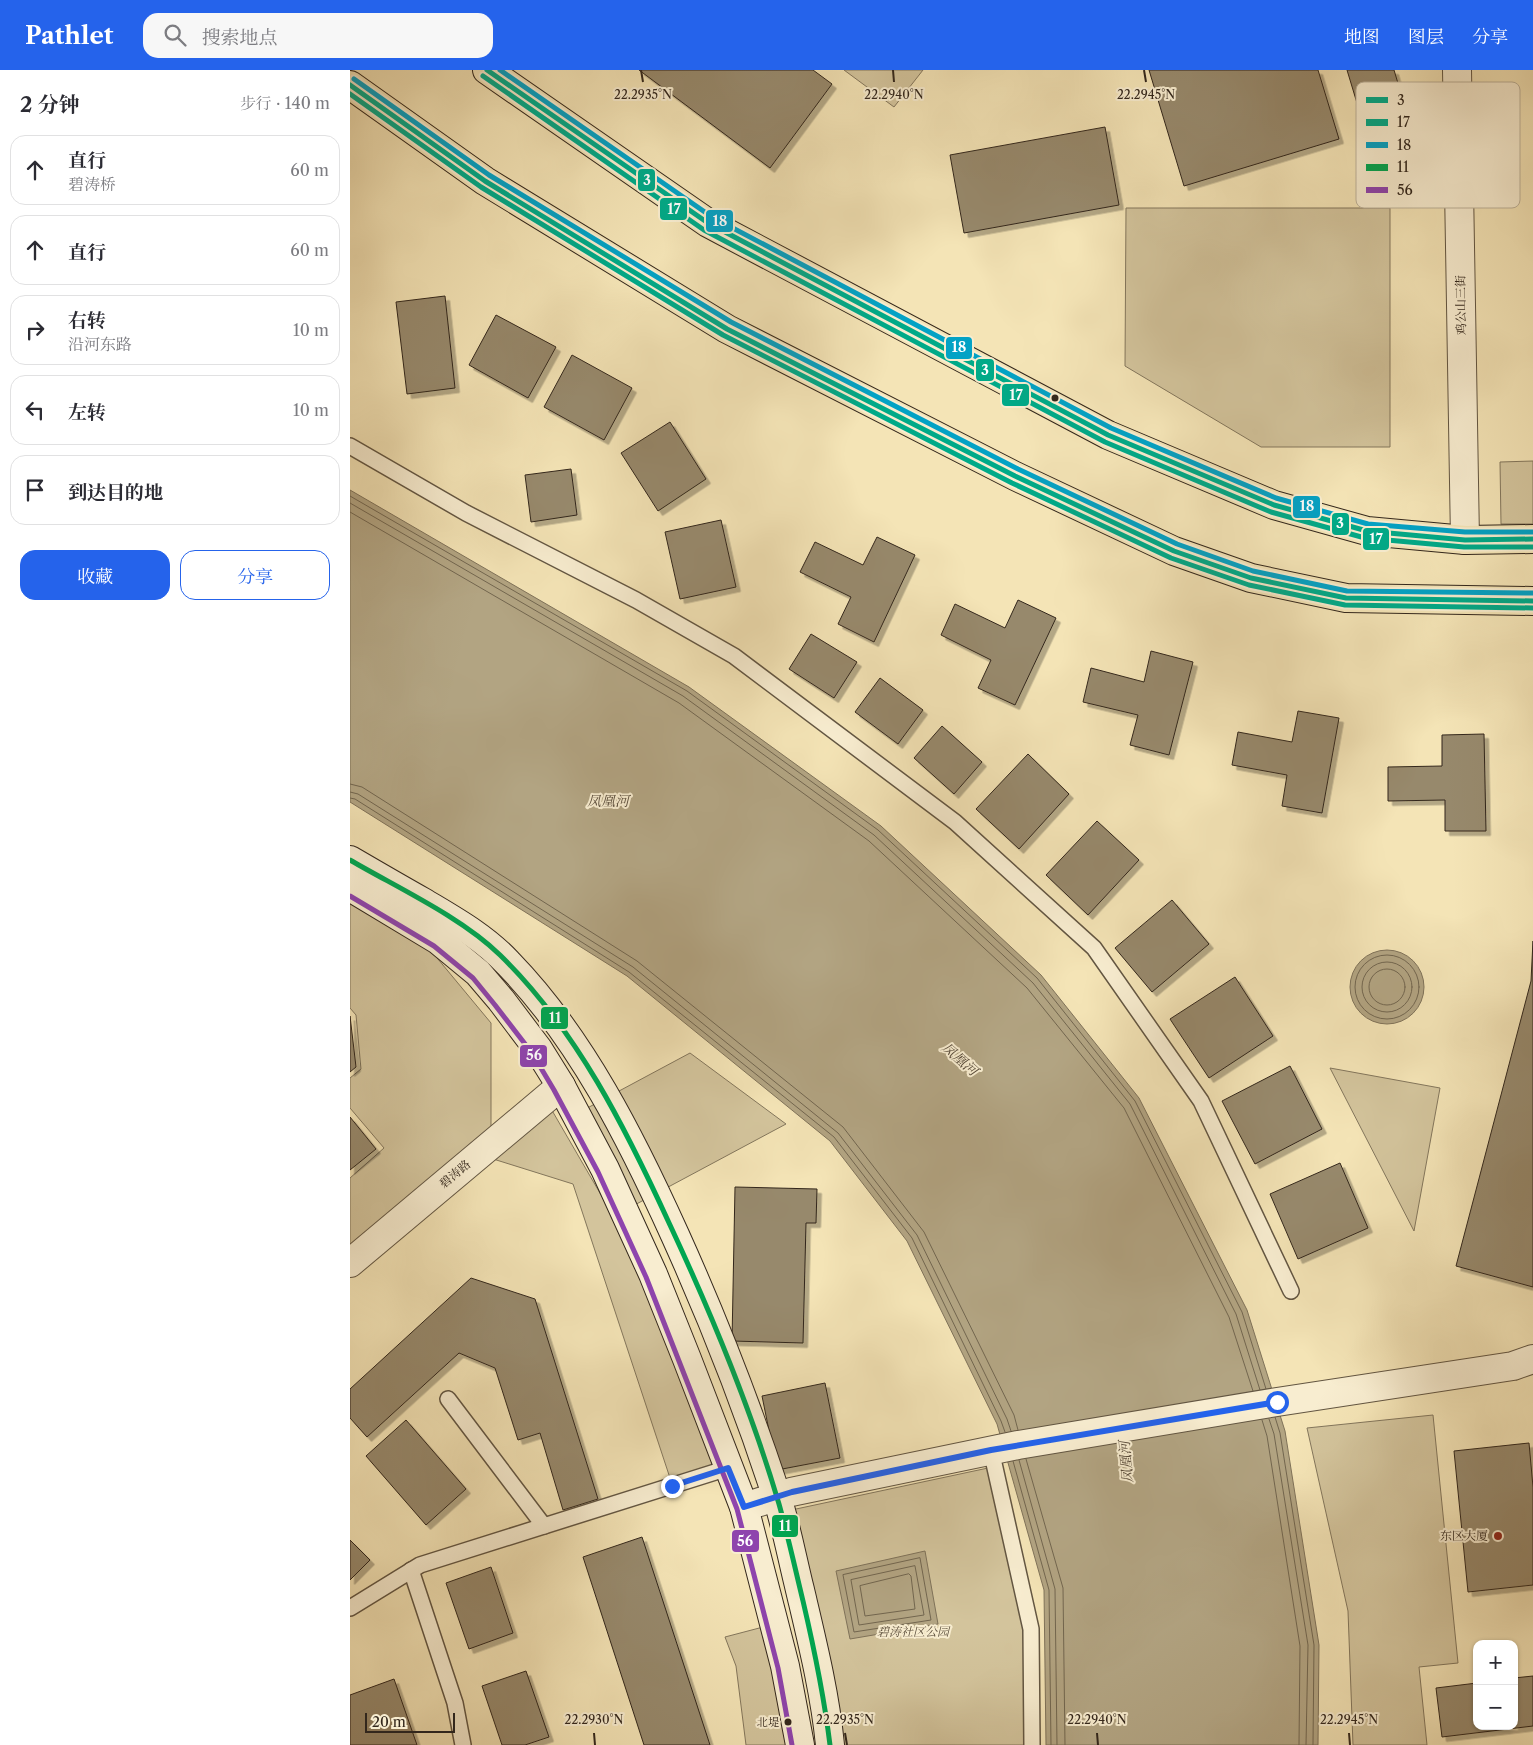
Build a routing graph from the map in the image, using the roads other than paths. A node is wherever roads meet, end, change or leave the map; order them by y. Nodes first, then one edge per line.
1 (487, 70) edge
2 (350, 85) edge
3 (1459, 208) edge
4 (350, 446) edge
5 (1533, 538) edge
6 (1465, 540) junction
7 (1533, 601) edge
8 (350, 860) edge
9 (350, 887) edge
10 (561, 1086) junction
11 (350, 1263) edge
12 (1291, 1291) dead end
13 (1533, 1359) edge
14 (448, 1399) dead end
15 (991, 1450) junction
16 (728, 1468) junction
17 (777, 1496) junction
18 (744, 1507) junction
19 (544, 1526) junction
20 (412, 1570) junction
21 (350, 1608) edge
22 (464, 1745) edge
23 (800, 1745) edge
24 (830, 1745) edge
25 (1032, 1745) edge

1 - 6 main road
2 - 7 main road
3 - 6 street, 鸡公山三街
4 - 12 lane
5 - 6 main road
8 - 17 street
9 - 10 street
10 - 11 street, 碧涛路
10 - 16 street
13 - 15 street
14 - 19 lane
15 - 17 street
15 - 25 lane
16 - 18 street
16 - 19 lane
17 - 18 street
17 - 24 street
18 - 23 street
19 - 20 lane
20 - 21 lane
20 - 22 lane

